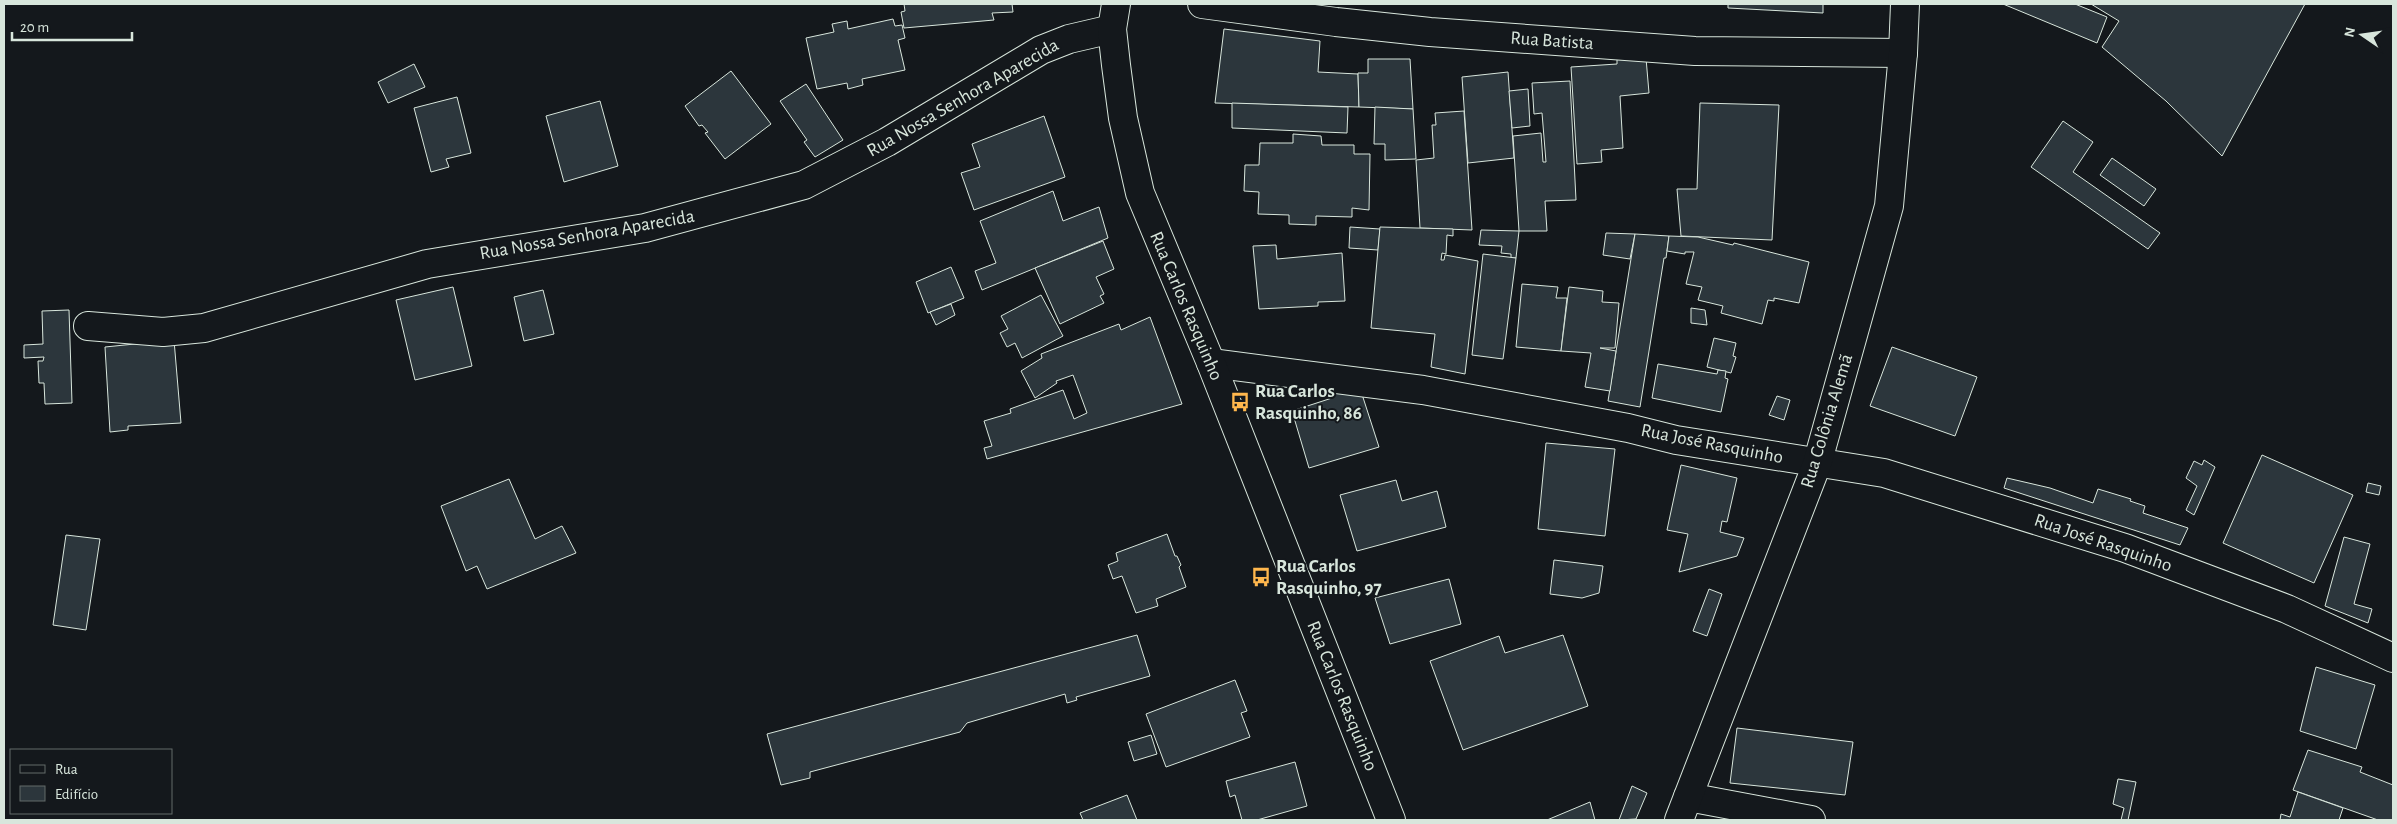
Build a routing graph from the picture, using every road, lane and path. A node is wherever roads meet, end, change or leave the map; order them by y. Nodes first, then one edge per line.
1 (1202, 4) edge
2 (1905, 4) edge
3 (1114, 16) edge
4 (1903, 53) junction
5 (88, 326) dead end
6 (1211, 363) junction
7 (1817, 464) junction
8 (2393, 658) edge
9 (1684, 809) edge
10 (1391, 820) edge
11 (1811, 820) edge

1 - 4 street, Rua Batista
2 - 4 street, Rua Colônia Alemã
3 - 5 street, Rua Nossa Senhora Aparecida
3 - 6 street, Rua Carlos Rasquinho
4 - 7 street, Rua Colônia Alemã
6 - 7 street, Rua José Rasquinho
6 - 10 street, Rua Carlos Rasquinho
7 - 8 street, Rua José Rasquinho
7 - 9 street, Rua Colônia Alemã
9 - 11 street

